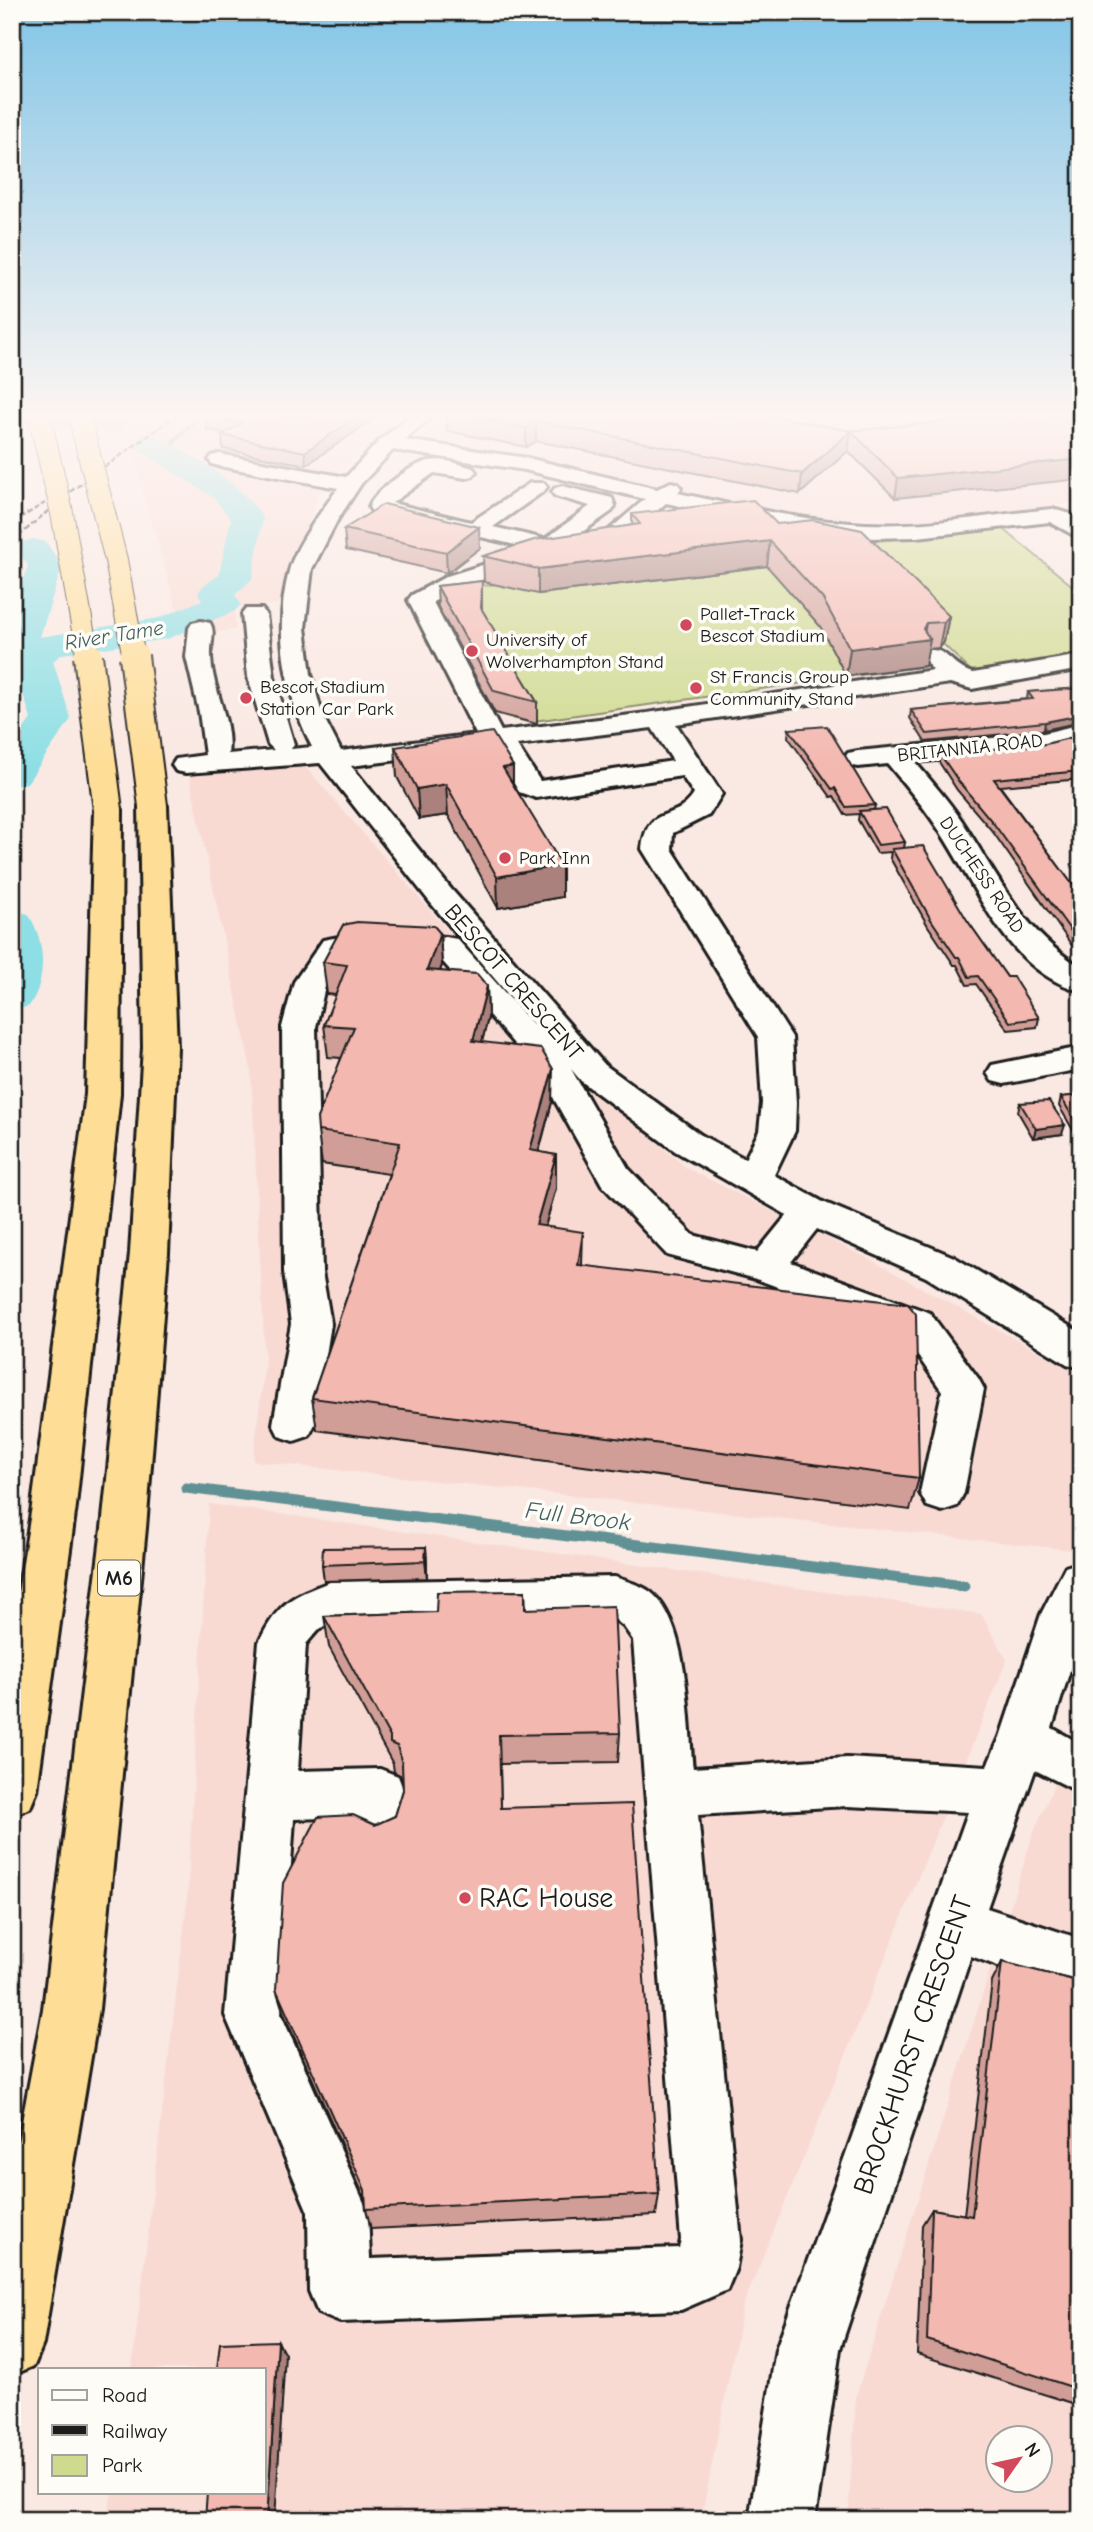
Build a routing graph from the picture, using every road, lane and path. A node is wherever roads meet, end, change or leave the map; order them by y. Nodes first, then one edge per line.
1 (68, 533) edge
2 (111, 533) edge
3 (320, 533) edge
4 (493, 533) edge
5 (520, 533) edge
6 (574, 533) edge
7 (618, 533) edge
8 (906, 533) edge
9 (513, 538) junction
10 (557, 548) junction
11 (832, 550) edge
12 (254, 614) dead end
13 (201, 628) dead end
14 (933, 656) dead end
15 (1081, 662) edge
16 (298, 674) junction
17 (951, 675) junction
18 (261, 677) junction
19 (205, 683) junction
20 (666, 729) junction
21 (1081, 732) edge
22 (497, 740) junction
23 (281, 744) dead end
24 (216, 752) dead end
25 (895, 756) junction
26 (330, 757) junction
27 (858, 759) dead end
28 (541, 760) junction
29 (186, 765) dead end
30 (691, 766) junction
31 (1081, 981) edge
32 (1081, 1058) edge
33 (1004, 1073) dead end
34 (753, 1180) junction
35 (810, 1211) junction
36 (766, 1268) junction
37 (1081, 1353) edge
38 (294, 1424) dead end
39 (942, 1493) dead end
40 (1081, 1581) edge
41 (1024, 1738) junction
42 (1081, 1770) edge
43 (1001, 1790) junction
44 (12, 1791) edge
45 (670, 1793) junction
46 (271, 1796) junction
47 (379, 1826) edge
48 (955, 1923) junction
49 (1081, 1966) edge
50 (12, 2344) edge
51 (782, 2520) edge

1 - 44 highway, bridge
2 - 50 highway, M6, bridge
3 - 16 street, BESCOT CRESCENT
4 - 9 street
5 - 9 street
6 - 10 street
7 - 10 street
8 - 11 street
9 - 10 street
10 - 22 street
12 - 18 street
13 - 19 street
14 - 17 street
15 - 17 street
16 - 18 street
16 - 26 street, BESCOT CRESCENT
17 - 20 street
18 - 19 street
18 - 23 street
19 - 24 street
20 - 22 street
20 - 28 street
20 - 30 street
21 - 25 street, BRITANNIA ROAD
22 - 26 street
22 - 28 street
25 - 27 street, BRITANNIA ROAD
25 - 31 street, DUCHESS ROAD
26 - 29 street
26 - 34 street, BESCOT CRESCENT
28 - 30 street
30 - 34 street
32 - 33 street
34 - 35 street, BESCOT CRESCENT
35 - 36 street
35 - 37 street, BESCOT CRESCENT
36 - 38 street
36 - 39 street
40 - 41 street, BROCKHURST CRESCENT
41 - 42 street
41 - 43 street, BROCKHURST CRESCENT
43 - 45 street
43 - 48 street, BROCKHURST CRESCENT
45 - 46 street
45 - 46 street
46 - 47 street
48 - 49 street
48 - 51 street, BROCKHURST CRESCENT

